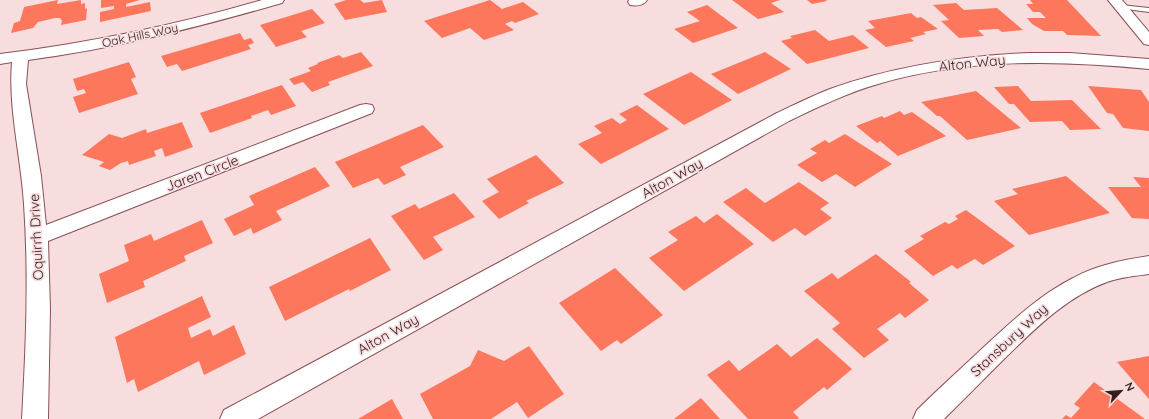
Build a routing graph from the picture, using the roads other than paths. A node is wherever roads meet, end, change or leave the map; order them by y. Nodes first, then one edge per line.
1 (277, 0) edge
2 (1118, 4) edge
3 (1149, 10) edge
4 (1149, 41) edge
5 (10, 58) edge
6 (1149, 64) edge
7 (366, 109) dead end
8 (37, 237) junction
9 (1149, 265) edge
10 (35, 419) edge
11 (232, 419) edge
12 (926, 419) edge

1 - 5 street, Oak Hills Way
2 - 3 lane
2 - 4 street
5 - 8 street, Oquirrh Drive
6 - 11 street, Alton Way
7 - 8 street, Jaren Circle
8 - 10 street, Oquirrh Drive
9 - 12 street, Stansbury Way

